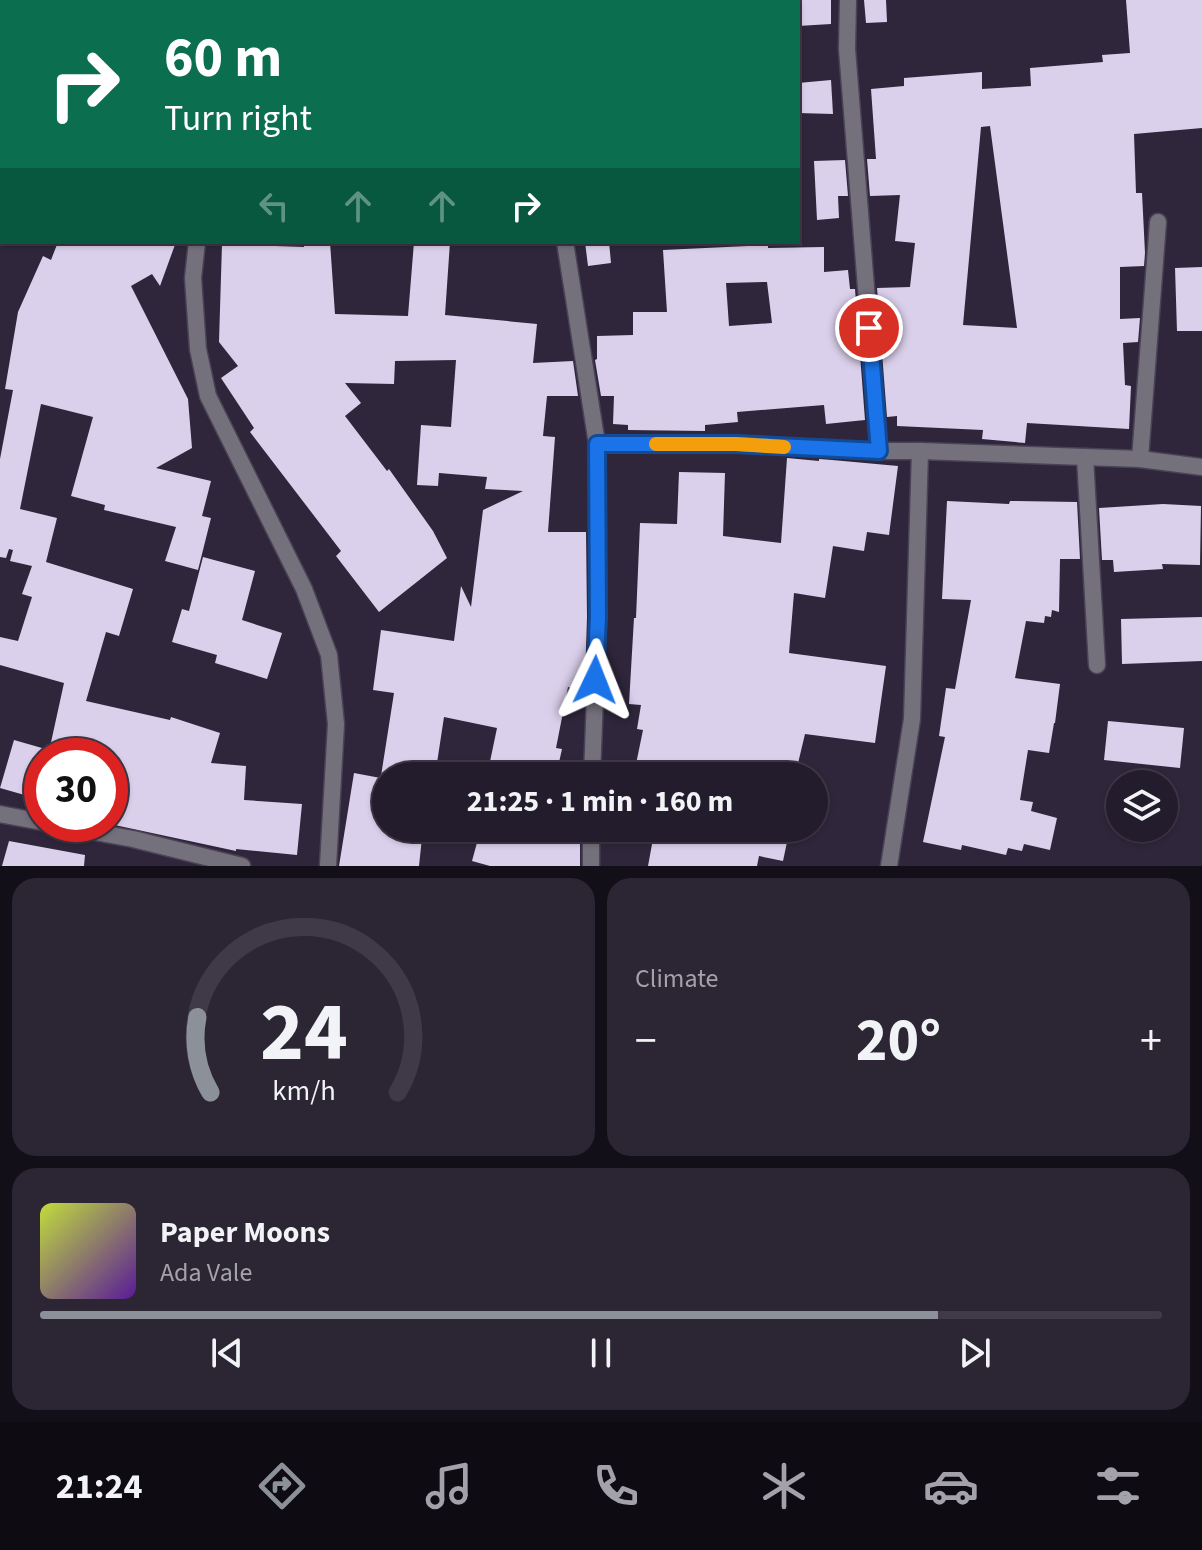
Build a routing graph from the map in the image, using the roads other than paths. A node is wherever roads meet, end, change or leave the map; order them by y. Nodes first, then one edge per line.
1 (848, 0) edge
2 (1158, 222) dead end
3 (197, 244) edge
4 (565, 244) edge
5 (597, 444) junction
6 (879, 451) junction
7 (920, 451) junction
8 (1085, 457) junction
9 (1140, 459) junction
10 (1202, 467) edge
11 (1097, 665) dead end
12 (593, 762) edge
13 (0, 814) edge
14 (24, 819) edge
15 (128, 838) edge
16 (591, 842) edge
17 (242, 866) edge
18 (328, 866) edge
19 (591, 866) edge
20 (889, 866) edge

1 - 6 street
2 - 9 street
3 - 18 street
4 - 5 street
5 - 6 street
5 - 12 street
6 - 7 street
7 - 8 street
7 - 20 street
8 - 9 street
8 - 11 street
9 - 10 street
13 - 14 street
15 - 17 street
16 - 19 street

